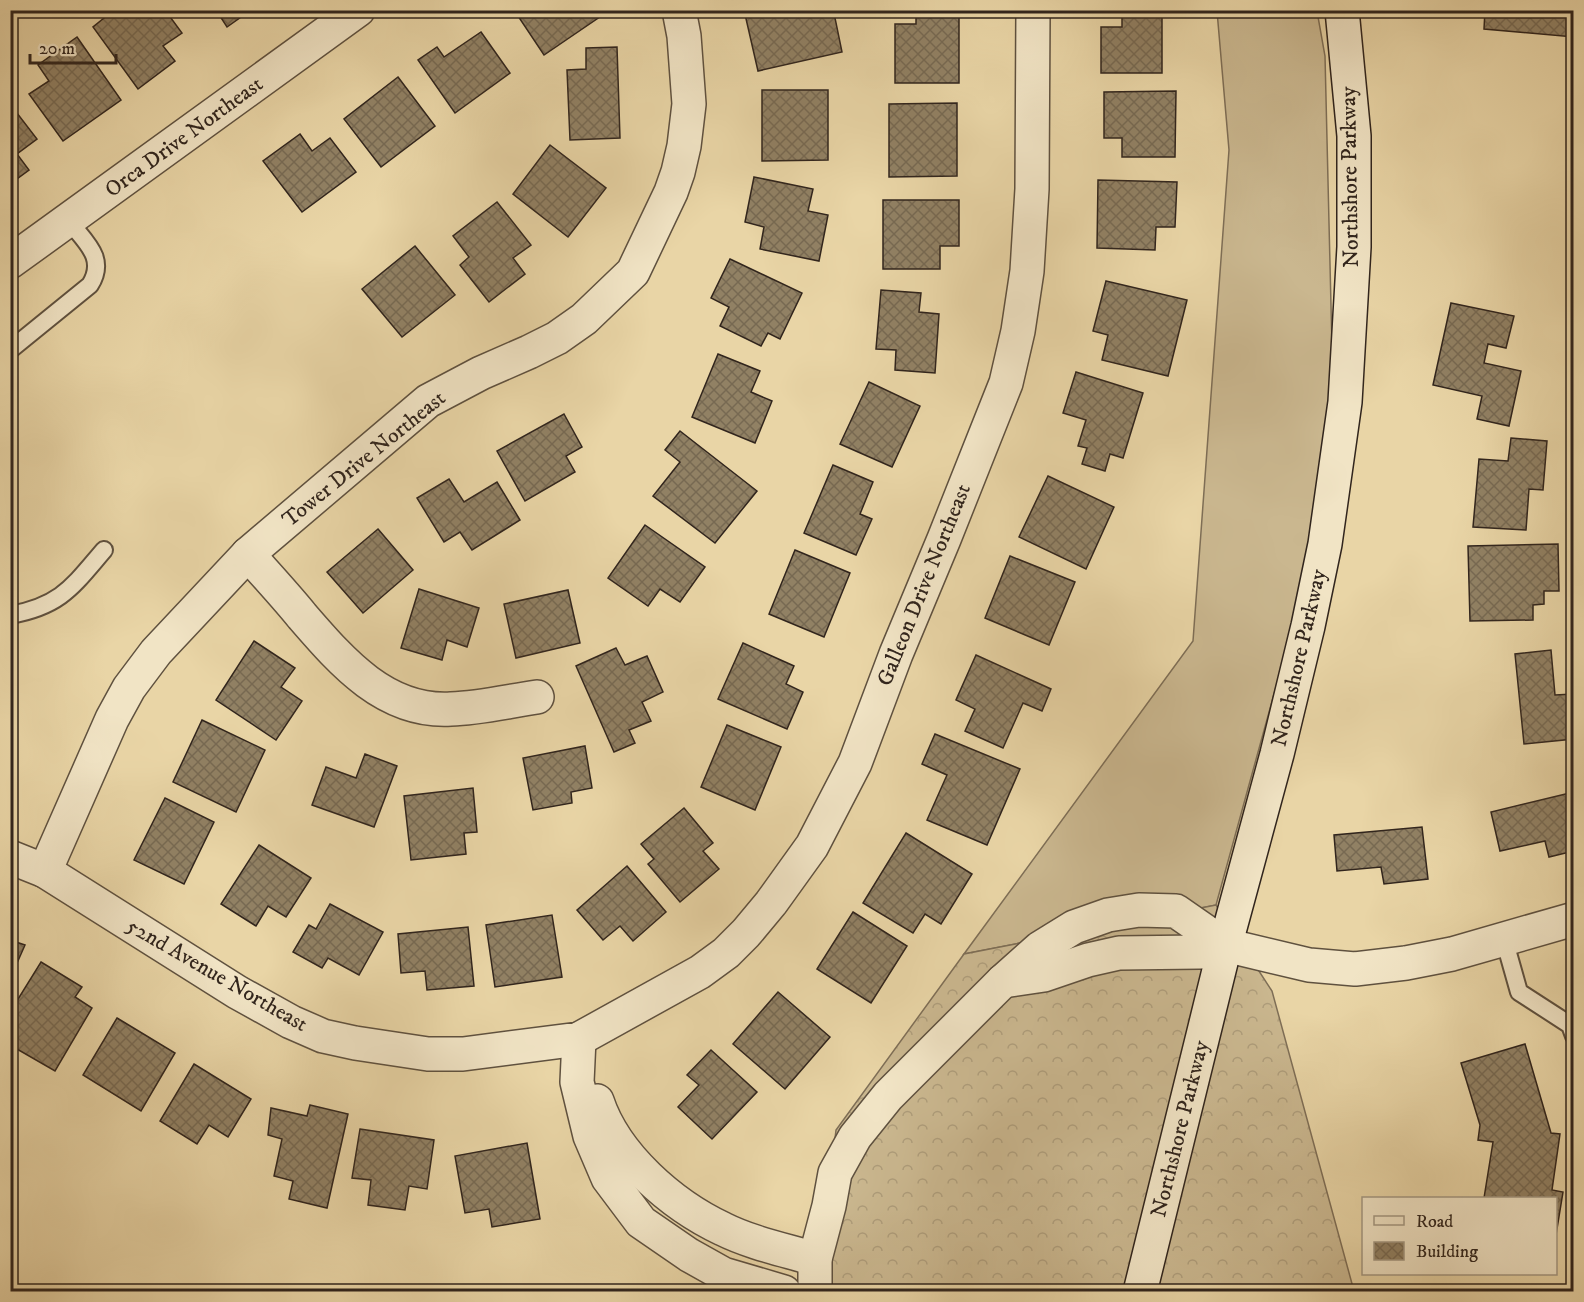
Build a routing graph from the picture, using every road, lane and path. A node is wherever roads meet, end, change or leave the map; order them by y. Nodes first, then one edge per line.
1 (358, 10) edge
2 (679, 10) edge
3 (1033, 10) edge
4 (1342, 10) edge
5 (69, 220) junction
6 (10, 262) edge
7 (10, 350) edge
8 (104, 550) dead end
9 (248, 554) junction
10 (10, 615) edge
11 (537, 697) dead end
12 (10, 857) edge
13 (45, 871) junction
14 (1574, 919) edge
15 (1504, 939) junction
16 (1225, 945) junction
17 (1572, 1028) edge
18 (579, 1039) junction
19 (815, 1258) junction
20 (784, 1292) edge
21 (815, 1292) edge
22 (1140, 1292) edge

1 - 5 street, Orca Drive Northeast
2 - 9 street, Tower Drive Northeast
3 - 18 street, Galleon Drive Northeast
4 - 16 street, Northshore Parkway
5 - 6 street, Orca Drive Northeast
5 - 7 lane
8 - 10 lane
9 - 11 street
9 - 13 street, Tower Drive Northeast
12 - 13 street
13 - 18 street, 52nd Avenue Northeast
14 - 15 street
15 - 16 street
15 - 17 lane
16 - 19 street
16 - 22 street, Northshore Parkway
18 - 19 street
18 - 20 street
19 - 21 street

